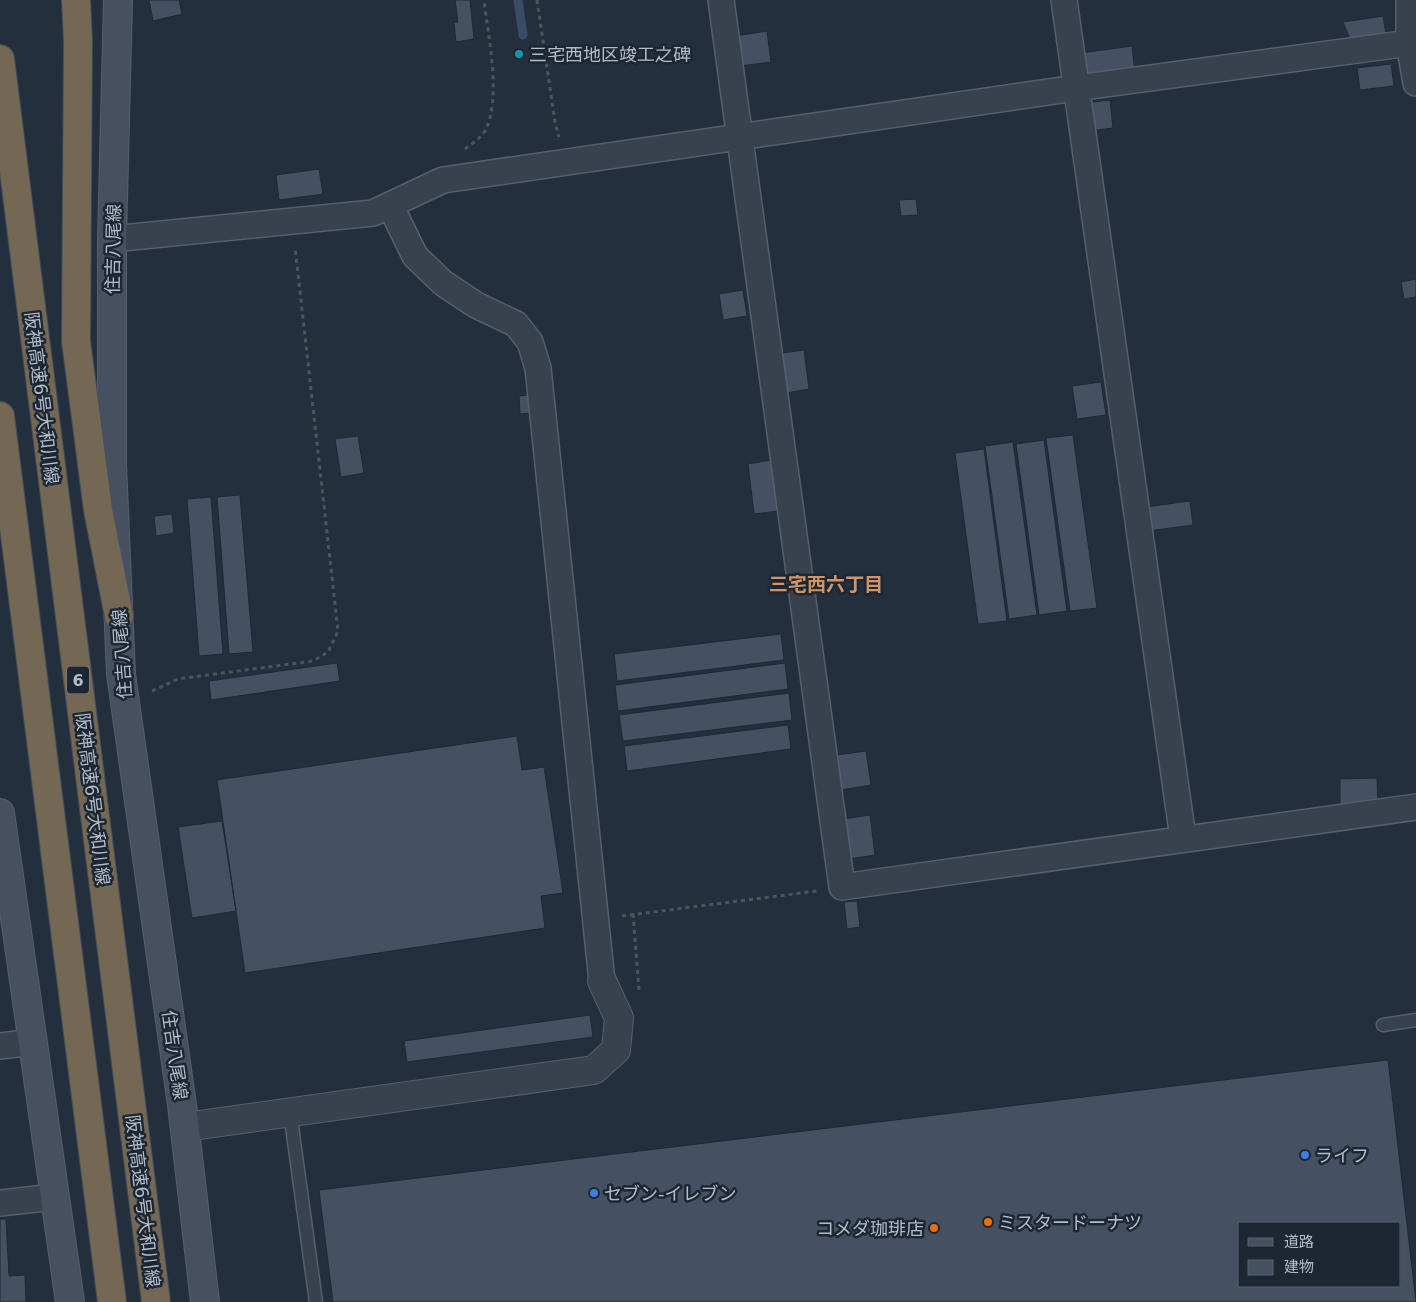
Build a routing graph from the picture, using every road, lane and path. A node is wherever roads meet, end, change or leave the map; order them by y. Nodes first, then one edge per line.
1 (76, 0) edge
2 (118, 0) edge
3 (484, 0) edge
4 (537, 0) edge
5 (720, 0) edge
6 (1064, 0) edge
7 (1410, 0) edge
8 (1409, 43) junction
9 (0, 59) edge
10 (1416, 82) edge
11 (1076, 88) junction
12 (740, 138) junction
13 (566, 162) junction
14 (443, 180) junction
15 (390, 205) junction
16 (294, 221) junction
17 (112, 240) junction
18 (0, 416) edge
19 (119, 616) junction
20 (126, 706) junction
21 (1416, 807) edge
22 (0, 813) edge
23 (1183, 838) junction
24 (842, 887) junction
25 (633, 914) junction
26 (596, 919) junction
27 (602, 981) joint
28 (639, 992) dead end
29 (1416, 1020) edge
30 (1383, 1025) dead end
31 (33, 1042) junction
32 (0, 1046) edge
33 (290, 1112) junction
34 (185, 1127) junction
35 (54, 1197) junction
36 (0, 1204) edge
37 (70, 1302) edge
38 (112, 1302) edge
39 (156, 1302) edge
40 (204, 1302) edge
41 (316, 1302) edge

1 - 19 highway
2 - 17 main road, 住吉八尾線
3 - 14 path
4 - 13 path
5 - 12 street
6 - 11 street
7 - 8 street
8 - 10 street
8 - 11 street
9 - 39 highway, 阪神高速6号大和川線 / 6
11 - 12 street
11 - 23 street
12 - 13 street
12 - 24 street
13 - 14 street
14 - 15 street
15 - 16 street
15 - 26 street
16 - 17 street
16 - 20 path
17 - 19 main road, 住吉八尾線
18 - 38 highway
19 - 20 main road, 住吉八尾線
20 - 34 main road, 住吉八尾線
21 - 23 street
22 - 31 main road
23 - 24 street
24 - 25 path
25 - 26 path
25 - 28 path
26 - 27 street
27 - 33 street
29 - 30 lane
31 - 32 street
31 - 35 main road
33 - 34 street
33 - 41 lane
34 - 40 main road, 住吉八尾線
35 - 36 street
35 - 37 main road

